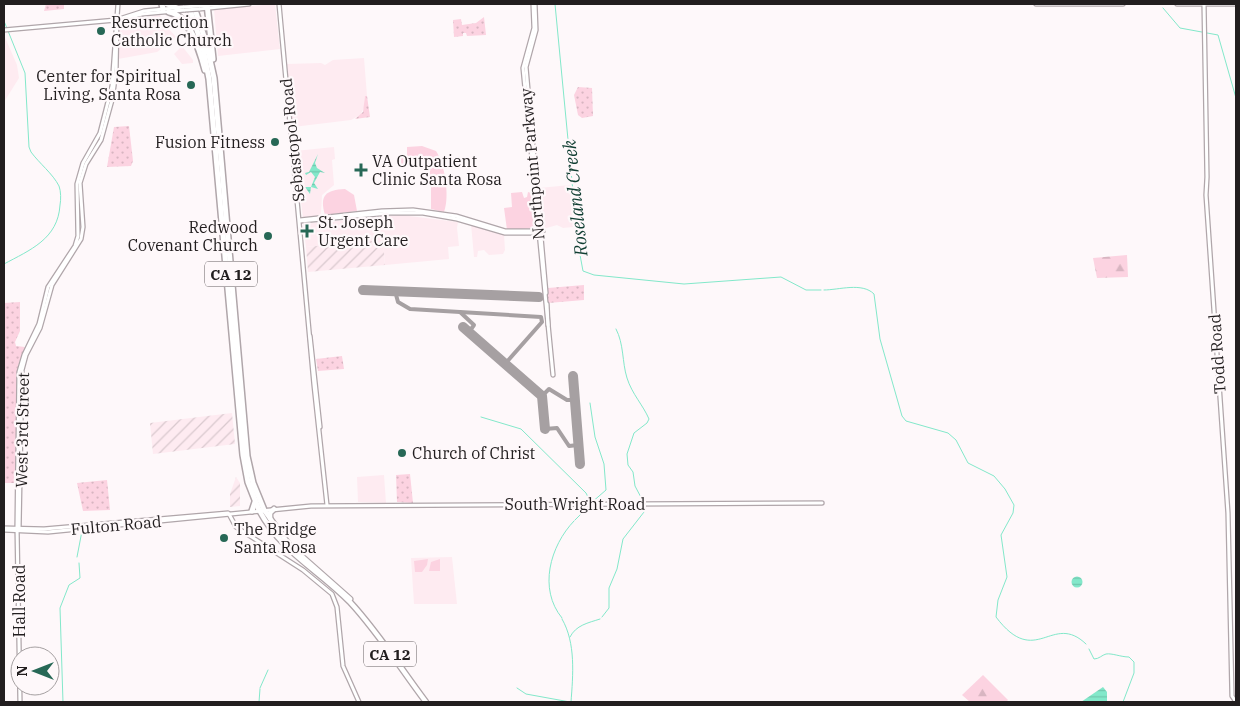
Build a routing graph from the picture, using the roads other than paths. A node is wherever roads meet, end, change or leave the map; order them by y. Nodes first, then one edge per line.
1 (118, 4) edge
2 (167, 4) edge
3 (224, 4) edge
4 (249, 4) edge
5 (279, 4) edge
6 (534, 4) edge
7 (1036, 4) edge
8 (1123, 4) edge
9 (1177, 4) edge
10 (1204, 4) edge
11 (1236, 4) edge
12 (209, 5) edge
13 (186, 6) edge
14 (197, 6) edge
15 (162, 7) edge
16 (177, 8) junction
17 (169, 12) junction
18 (116, 20) junction
19 (4, 30) edge
20 (214, 82) junction
21 (214, 137) junction
22 (300, 220) junction
23 (539, 231) junction
24 (553, 375) dead end
25 (254, 499) junction
26 (822, 503) dead end
27 (327, 505) junction
28 (274, 509) junction
29 (262, 510) junction
30 (252, 511) junction
31 (229, 514) junction
32 (4, 529) edge
33 (19, 530) junction
34 (278, 532) junction
35 (366, 622) junction
36 (20, 702) edge
37 (359, 702) edge
38 (426, 702) edge
39 (1236, 702) edge

1 - 18 main road, West 3rd Street
2 - 16 highway
3 - 12 main road
4 - 12 main road
5 - 22 main road, Sebastopol Road
6 - 23 main road, Northpoint Parkway
7 - 8 main road
9 - 10 main road
10 - 11 main road
10 - 39 main road, Todd Road
12 - 14 main road
12 - 20 highway
13 - 14 main road, bridge
13 - 16 main road
13 - 17 main road
13 - 21 highway, CA 12
14 - 20 highway, CA 12
15 - 16 main road
15 - 18 main road
17 - 18 main road
17 - 21 highway
18 - 19 main road
18 - 33 main road, West 3rd Street
20 - 29 highway, CA 12
21 - 25 highway, CA 12
22 - 23 main road
22 - 27 main road, Sebastopol Road
23 - 24 main road, Northpoint Parkway
25 - 29 highway, CA 12
25 - 30 highway
26 - 27 main road, South Wright Road
27 - 28 main road, South Wright Road
28 - 29 main road, Fulton Road
28 - 34 main road
29 - 30 main road, Fulton Road
29 - 34 main road, CA 12
29 - 35 main road, CA 12
30 - 31 main road, Fulton Road
31 - 33 main road, Fulton Road
31 - 37 main road
32 - 33 main road, Fulton Road
33 - 36 main road, Hall Road
34 - 35 main road, CA 12
35 - 38 main road, CA 12

